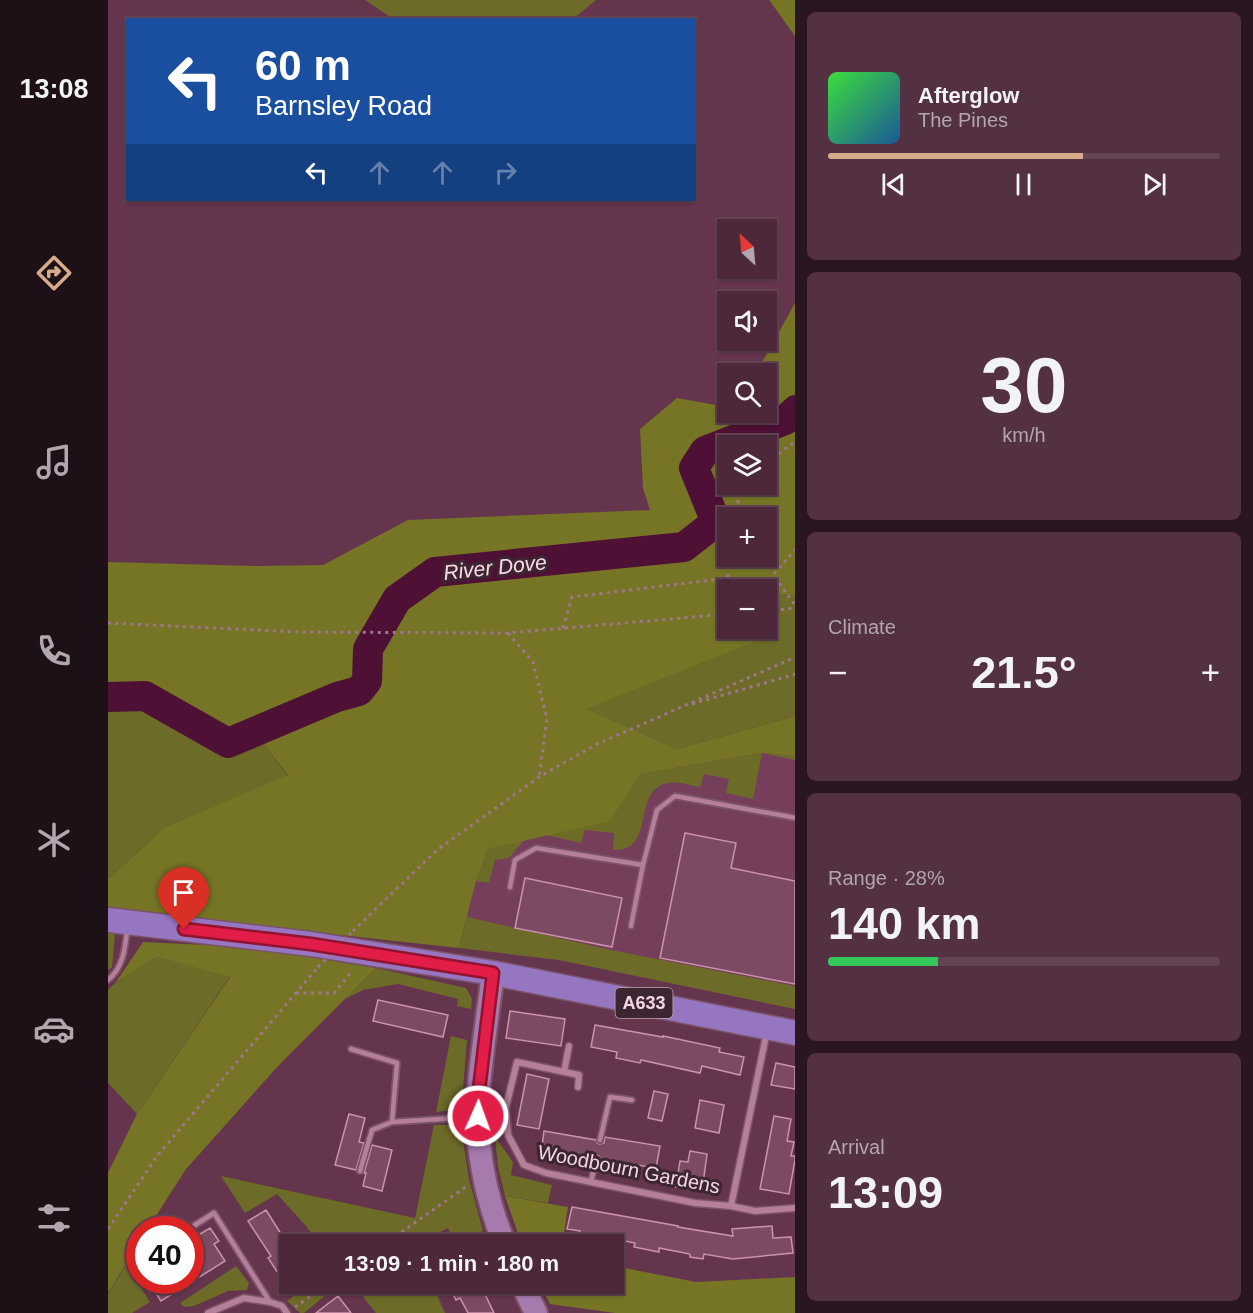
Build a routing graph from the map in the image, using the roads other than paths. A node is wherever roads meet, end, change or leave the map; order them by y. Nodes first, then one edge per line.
1 (795, 818) edge
2 (642, 865) junction
3 (510, 887) dead end
4 (118, 921) edge
5 (631, 926) dead end
6 (493, 973) junction
7 (108, 980) edge
8 (768, 1028) junction
9 (795, 1033) edge
10 (569, 1046) dead end
11 (351, 1049) dead end
12 (564, 1072) junction
13 (578, 1087) dead end
14 (632, 1100) dead end
15 (478, 1116) junction
16 (392, 1122) junction
17 (600, 1140) dead end
18 (596, 1159) dead end
19 (360, 1171) dead end
20 (591, 1182) junction
21 (731, 1206) junction
22 (795, 1208) edge
23 (204, 1219) edge
24 (501, 1234) edge
25 (527, 1294) edge
26 (270, 1302) junction
27 (208, 1313) edge
28 (287, 1313) edge
29 (536, 1313) edge

1 - 2 lane
2 - 3 lane
2 - 5 lane
4 - 6 main road, A633
4 - 7 lane
6 - 8 main road, A633
6 - 15 street
8 - 9 main road, A633
8 - 21 street, Woodbourn Gardens
10 - 12 street
11 - 16 lane
12 - 13 street
12 - 20 street, Woodbourn Gardens
14 - 17 lane
15 - 16 lane
15 - 24 street
16 - 19 lane
18 - 20 lane
20 - 21 street, Woodbourn Gardens
21 - 22 street, Woodbourn Gardens
23 - 26 lane
25 - 29 street
26 - 27 street
26 - 28 street

